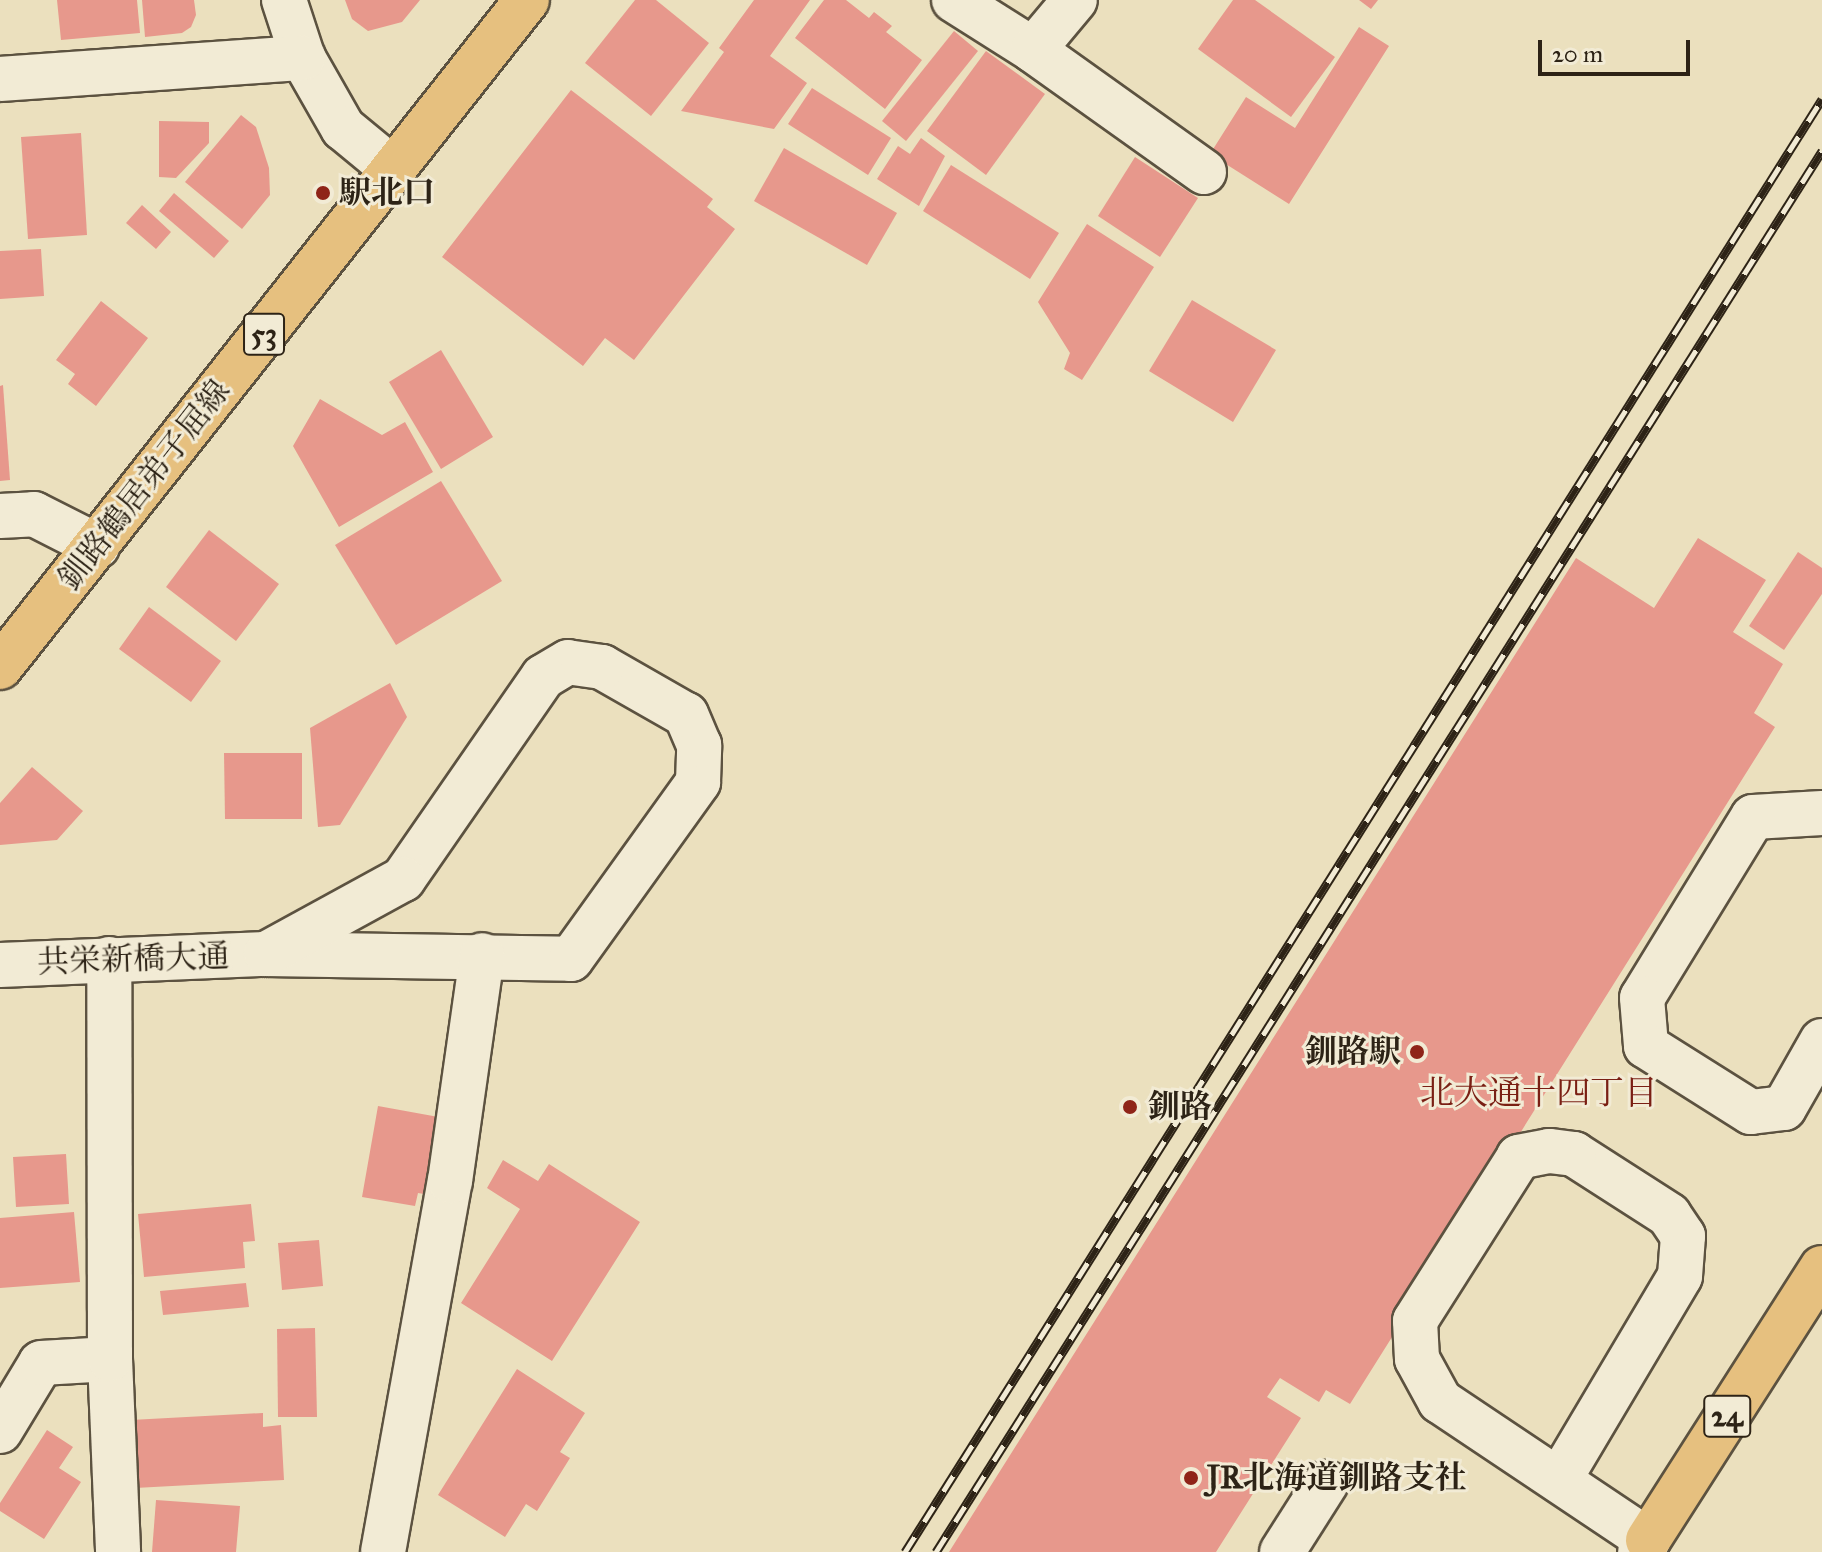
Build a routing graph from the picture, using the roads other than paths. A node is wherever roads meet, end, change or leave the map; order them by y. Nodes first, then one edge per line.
1 (284, 0) edge
2 (527, 0) edge
3 (954, 0) edge
4 (1075, 0) edge
5 (1033, 50) junction
6 (303, 58) junction
7 (0, 79) edge
8 (394, 170) junction
9 (1204, 172) dead end
10 (0, 516) edge
11 (97, 546) junction
12 (0, 667) edge
13 (1822, 813) edge
14 (266, 954) junction
15 (482, 955) junction
16 (109, 959) junction
17 (0, 965) edge
18 (1822, 1041) edge
19 (1817, 1288) edge
20 (110, 1359) junction
21 (0, 1431) edge
22 (1559, 1480) junction
23 (1326, 1483) dead end
24 (1644, 1546) edge
25 (118, 1552) edge
26 (383, 1552) edge
27 (1282, 1552) edge

1 - 6 street
2 - 8 main road, 釧路鶴居弟子屈線 / 53
3 - 5 street
4 - 5 street
5 - 9 street
6 - 7 street
6 - 8 street
8 - 11 main road, 釧路鶴居弟子屈線 / 53
10 - 11 street
11 - 12 main road, 釧路鶴居弟子屈線 / 53
13 - 18 street
14 - 15 street, 共栄新橋大通
14 - 15 street, 共栄新橋大通
14 - 16 street, 共栄新橋大通
15 - 26 street
16 - 17 street, 共栄新橋大通
16 - 20 street
19 - 24 main road, 24
20 - 21 street
20 - 25 street
22 - 22 street
22 - 24 street
23 - 27 street

